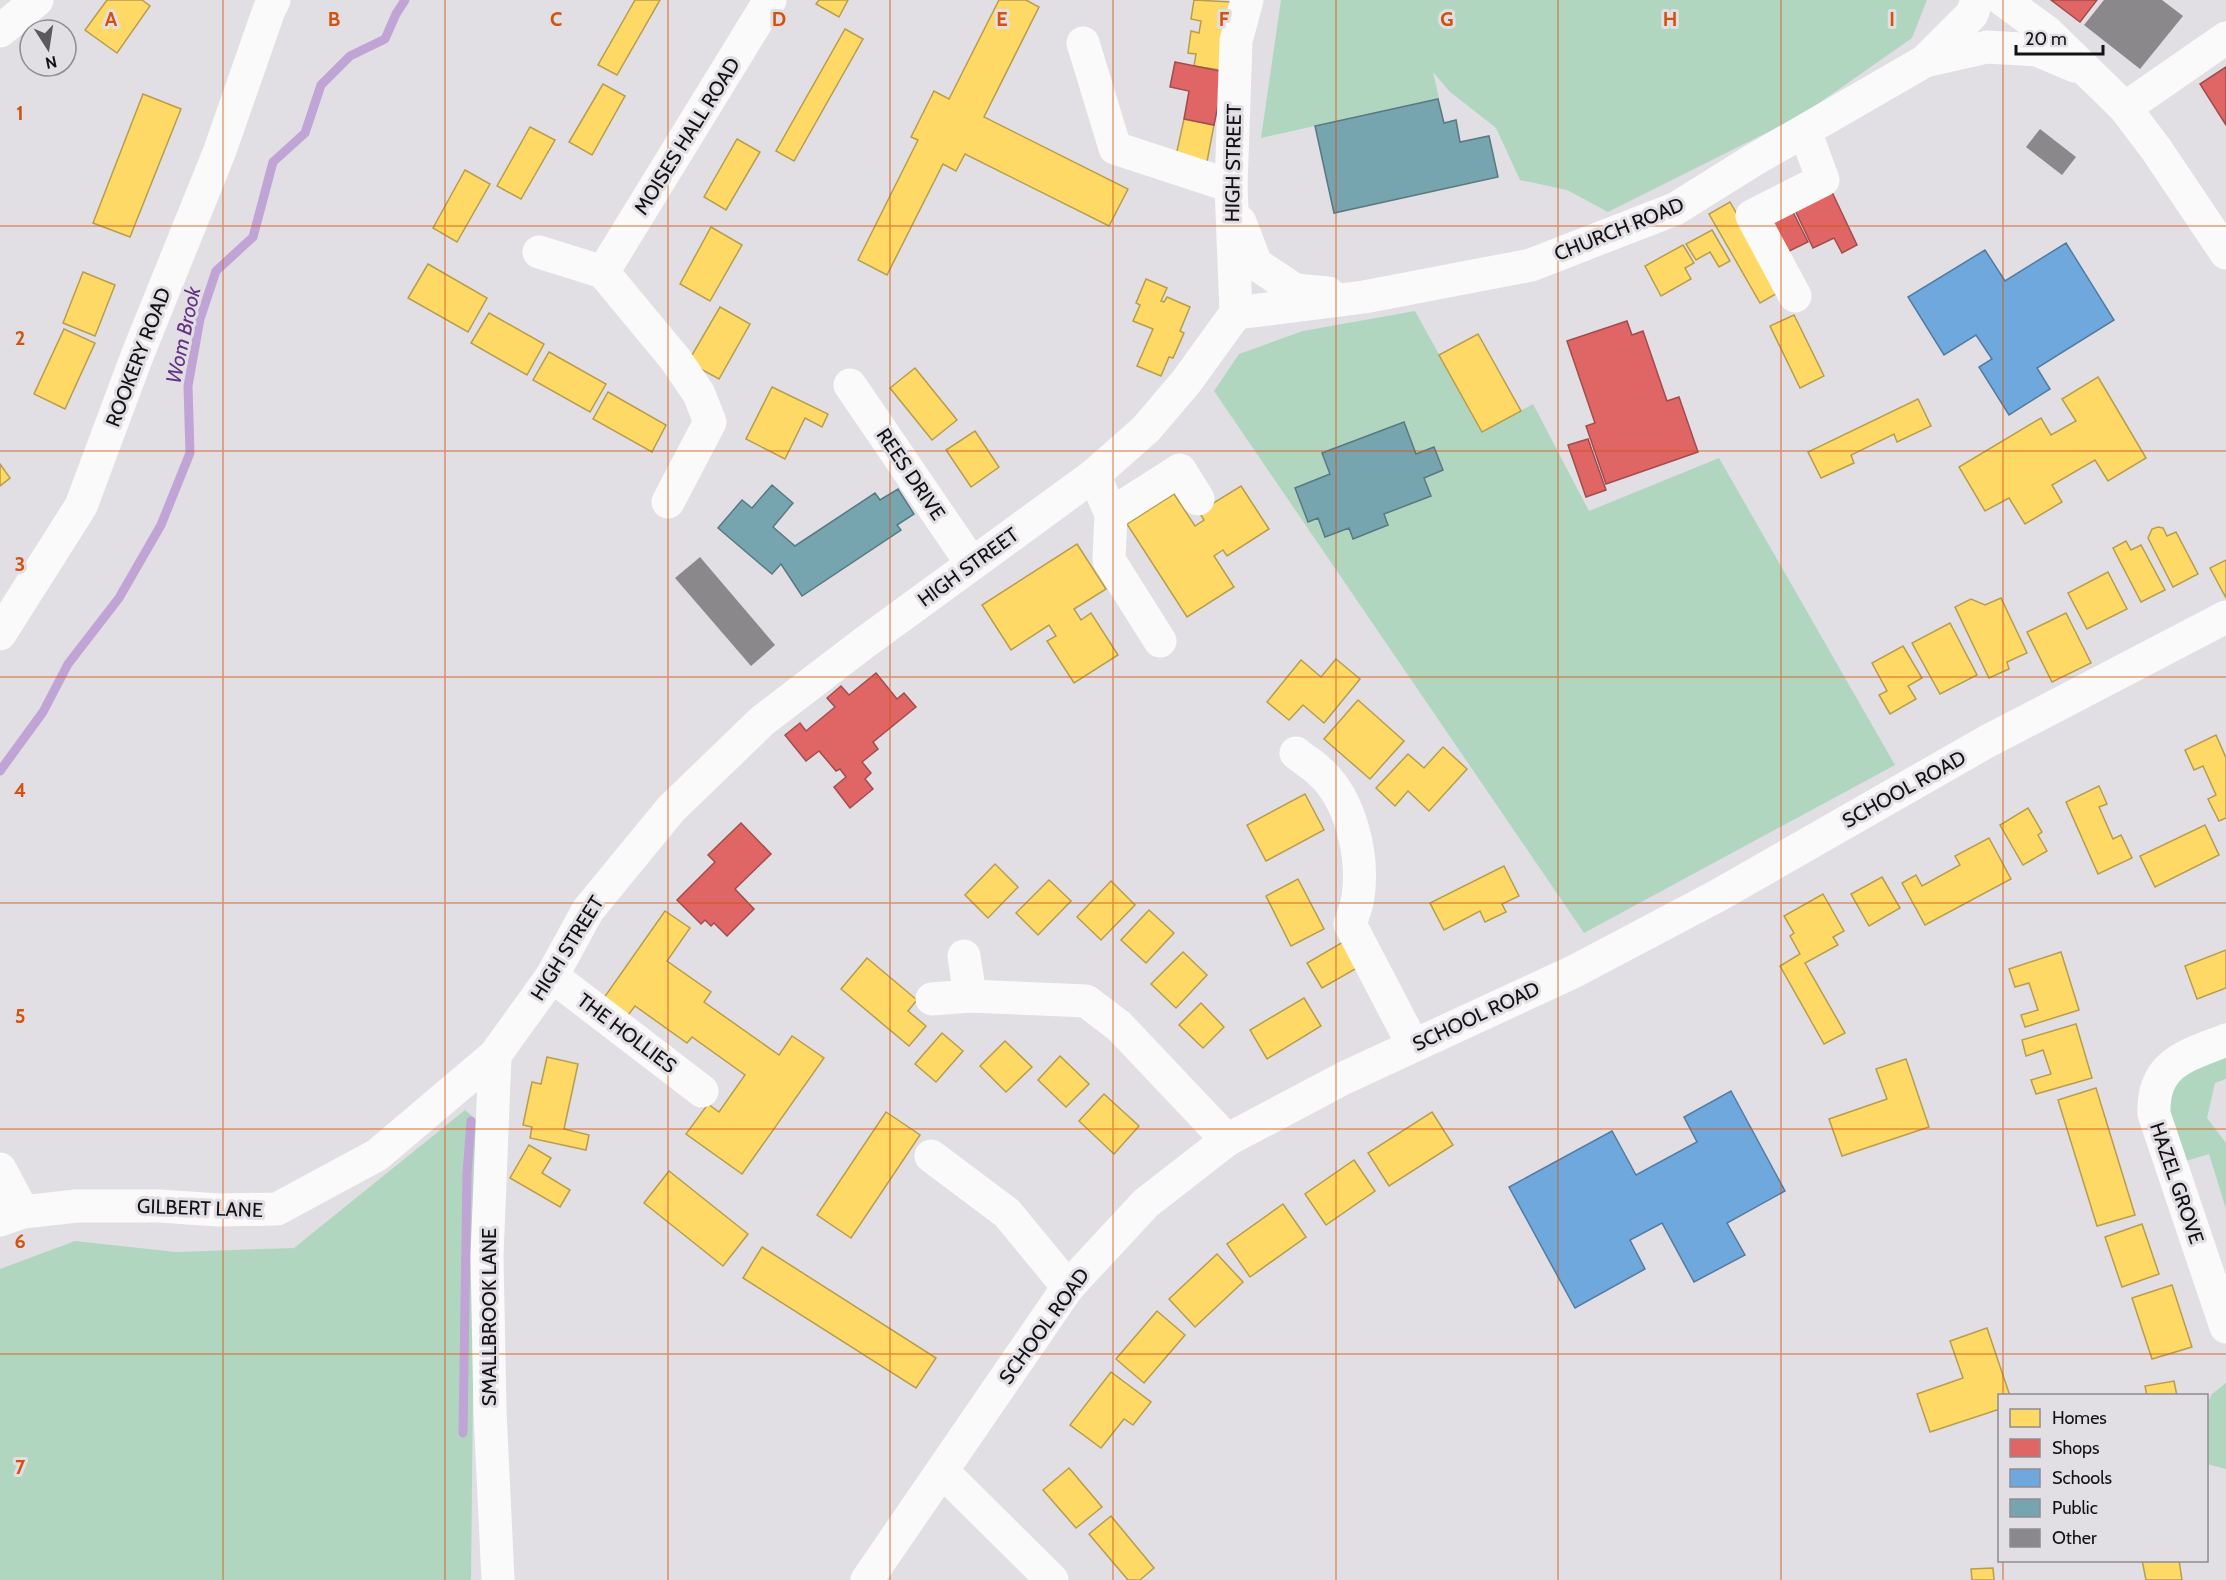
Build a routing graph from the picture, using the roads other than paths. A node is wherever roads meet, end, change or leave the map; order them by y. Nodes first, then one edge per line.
1 (37, 0) edge
2 (274, 0) edge
3 (770, 0) edge
4 (1247, 0) edge
5 (1977, 0) edge
6 (2003, 0) edge
7 (0, 31) edge
8 (2226, 38) edge
9 (1083, 43) dead end
10 (1925, 61) junction
11 (2084, 69) junction
12 (2125, 108) junction
13 (1805, 131) junction
14 (1231, 192) junction
15 (539, 252) dead end
16 (2226, 253) edge
17 (603, 272) junction
18 (1795, 296) dead end
19 (1364, 297) junction
20 (1236, 313) junction
21 (850, 385) dead end
22 (1094, 475) junction
23 (1198, 499) dead end
24 (668, 502) dead end
25 (1111, 514) junction
26 (972, 564) junction
27 (2226, 618) edge
28 (0, 634) edge
29 (1160, 640) dead end
30 (1296, 753) dead end
31 (964, 956) dead end
32 (552, 976) junction
33 (970, 996) junction
34 (932, 999) dead end
35 (2226, 1040) edge
36 (1413, 1045) junction
37 (495, 1055) junction
38 (702, 1090) dead end
39 (1227, 1140) junction
40 (931, 1156) dead end
41 (0, 1169) edge
42 (12, 1216) edge
43 (1068, 1287) junction
44 (2226, 1327) edge
45 (942, 1471) junction
46 (498, 1580) edge
47 (867, 1580) edge
48 (1052, 1580) edge

1 - 7 street
2 - 28 street, ROOKERY ROAD
3 - 17 street, MOISES HALL ROAD
4 - 14 street, HIGH STREET
5 - 10 street, CHURCH ROAD
6 - 11 street
8 - 12 street
9 - 14 street
10 - 11 street
10 - 13 street, CHURCH ROAD
11 - 12 street
12 - 16 street
13 - 18 street
13 - 19 street, CHURCH ROAD
14 - 19 street
14 - 20 street, HIGH STREET
15 - 17 street
17 - 24 street
19 - 20 street, CHURCH ROAD
20 - 22 street, HIGH STREET
21 - 26 street, REES DRIVE
22 - 25 street
22 - 26 street, HIGH STREET
23 - 25 street
25 - 29 street
26 - 32 street, HIGH STREET
27 - 36 street, SCHOOL ROAD
30 - 36 street
31 - 33 street
32 - 37 street, HIGH STREET
32 - 38 street, THE HOLLIES
33 - 34 street
33 - 39 street
35 - 44 street, HAZEL GROVE
36 - 39 street, SCHOOL ROAD
37 - 42 street, GILBERT LANE
37 - 46 street, SMALLBROOK LANE
39 - 43 street, SCHOOL ROAD
40 - 43 street
41 - 42 street
43 - 45 street, SCHOOL ROAD
45 - 47 street, SCHOOL ROAD
45 - 48 street

